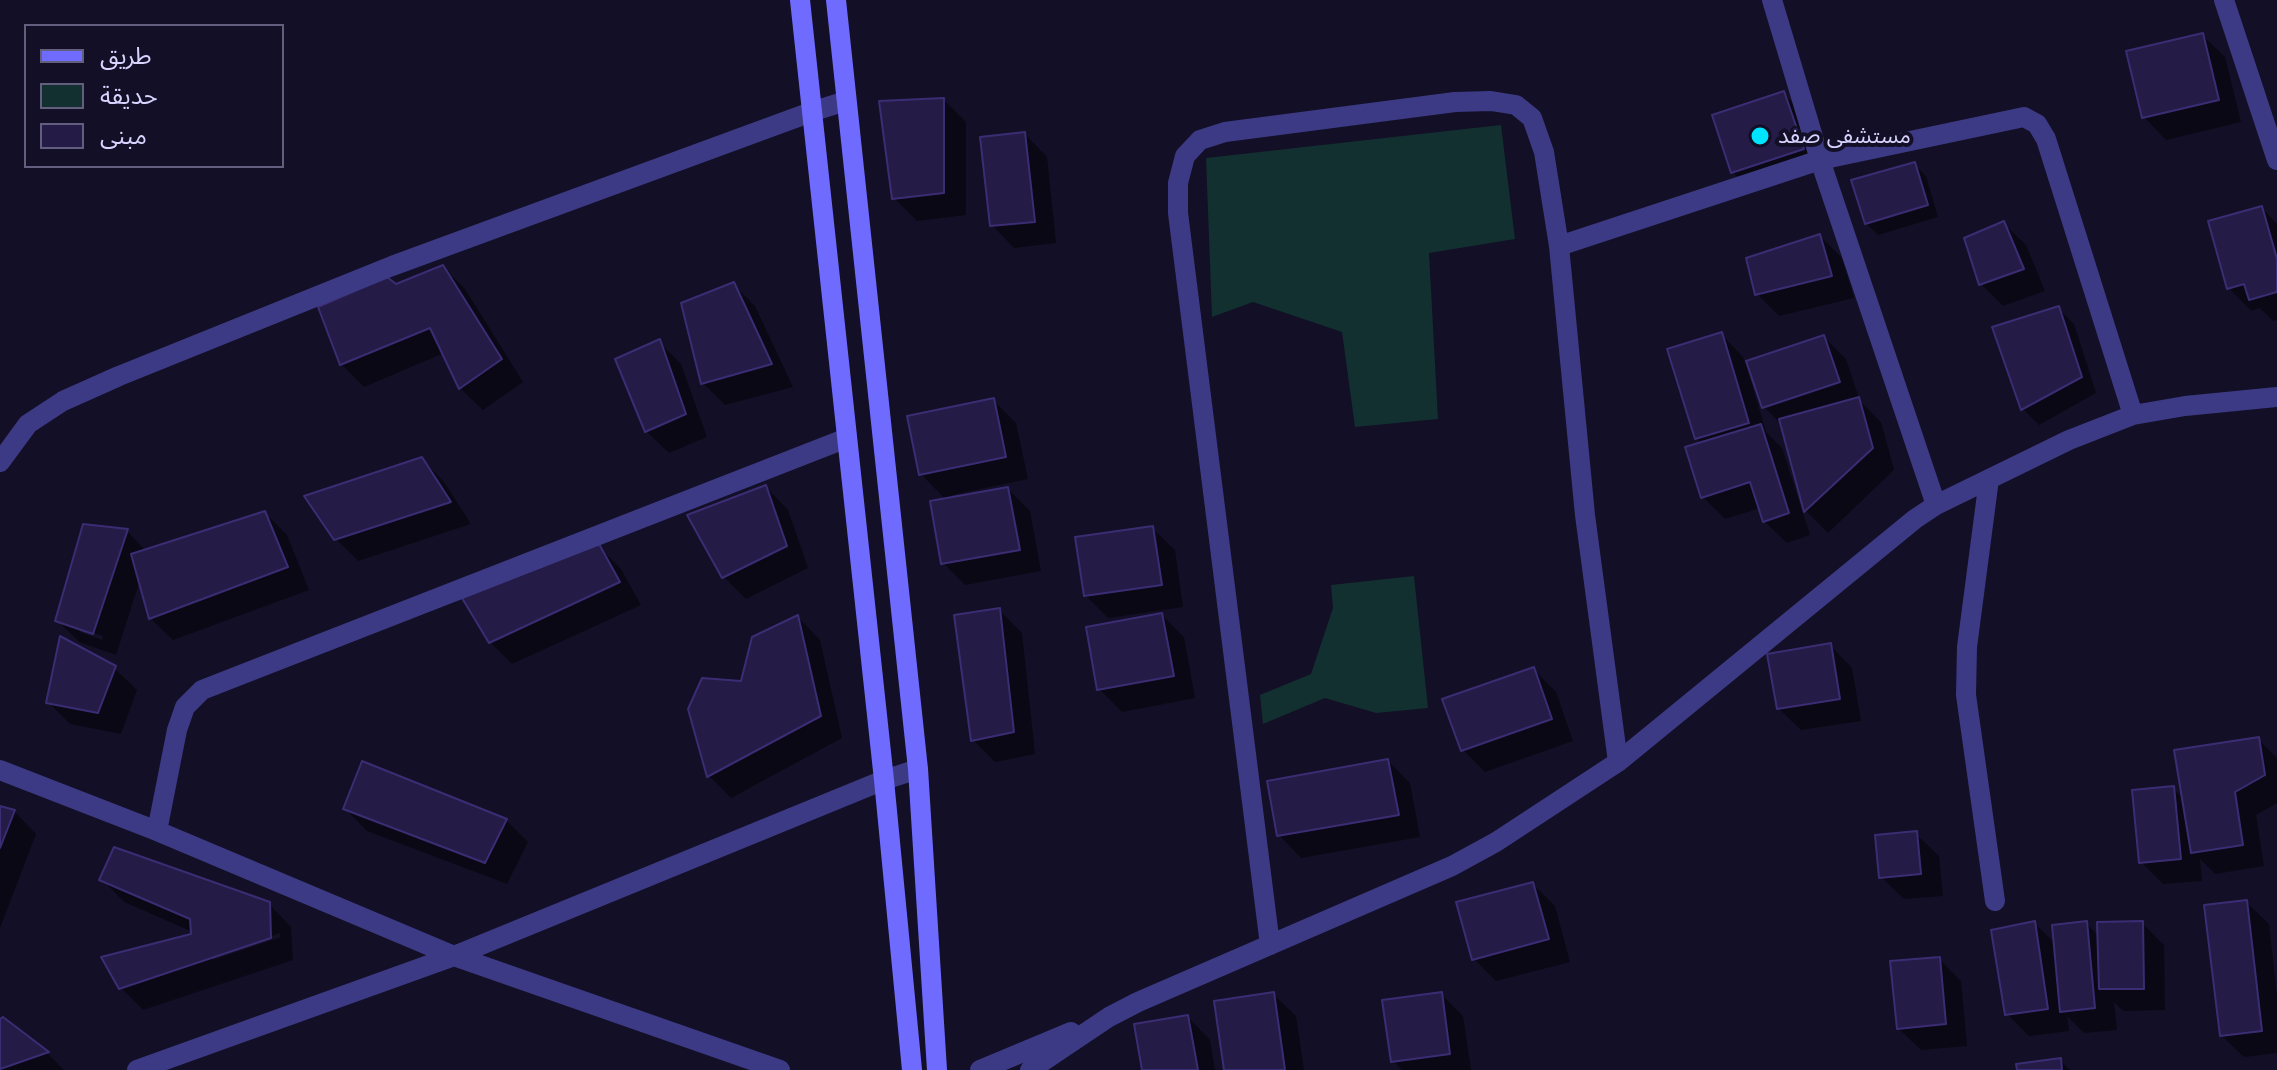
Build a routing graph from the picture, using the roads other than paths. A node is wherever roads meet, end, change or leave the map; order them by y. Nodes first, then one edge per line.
1 (800, 0) edge
2 (836, 0) edge
3 (1772, 0) edge
4 (2224, 0) edge
5 (846, 101) junction
6 (814, 111) junction
7 (1820, 160) junction
8 (2277, 160) edge
9 (1559, 246) junction
10 (2277, 397) edge
11 (2133, 415) junction
12 (847, 438) junction
13 (0, 462) edge
14 (1989, 479) junction
15 (1936, 505) junction
16 (1618, 762) junction
17 (918, 769) junction
18 (0, 770) edge
19 (884, 780) junction
20 (157, 831) junction
21 (1995, 901) dead end
22 (1270, 945) junction
23 (454, 956) junction
24 (1109, 1017) junction
25 (137, 1070) edge
26 (780, 1070) edge
27 (912, 1070) edge
28 (937, 1070) edge
29 (980, 1070) edge
30 (1030, 1070) edge

1 - 6 main road
2 - 5 main road
3 - 7 street
4 - 8 street
5 - 6 street
5 - 17 main road
6 - 12 main road
6 - 13 street
7 - 9 street
7 - 11 street
7 - 15 street
9 - 16 street
9 - 22 street
10 - 11 street
11 - 14 street
12 - 19 main road
12 - 20 street
14 - 15 street
14 - 21 street
15 - 16 street
16 - 22 street
17 - 19 street
17 - 28 main road
18 - 20 street
19 - 23 street
19 - 27 main road
20 - 23 street
22 - 24 street
23 - 25 street
23 - 26 street
24 - 29 street
24 - 30 street

